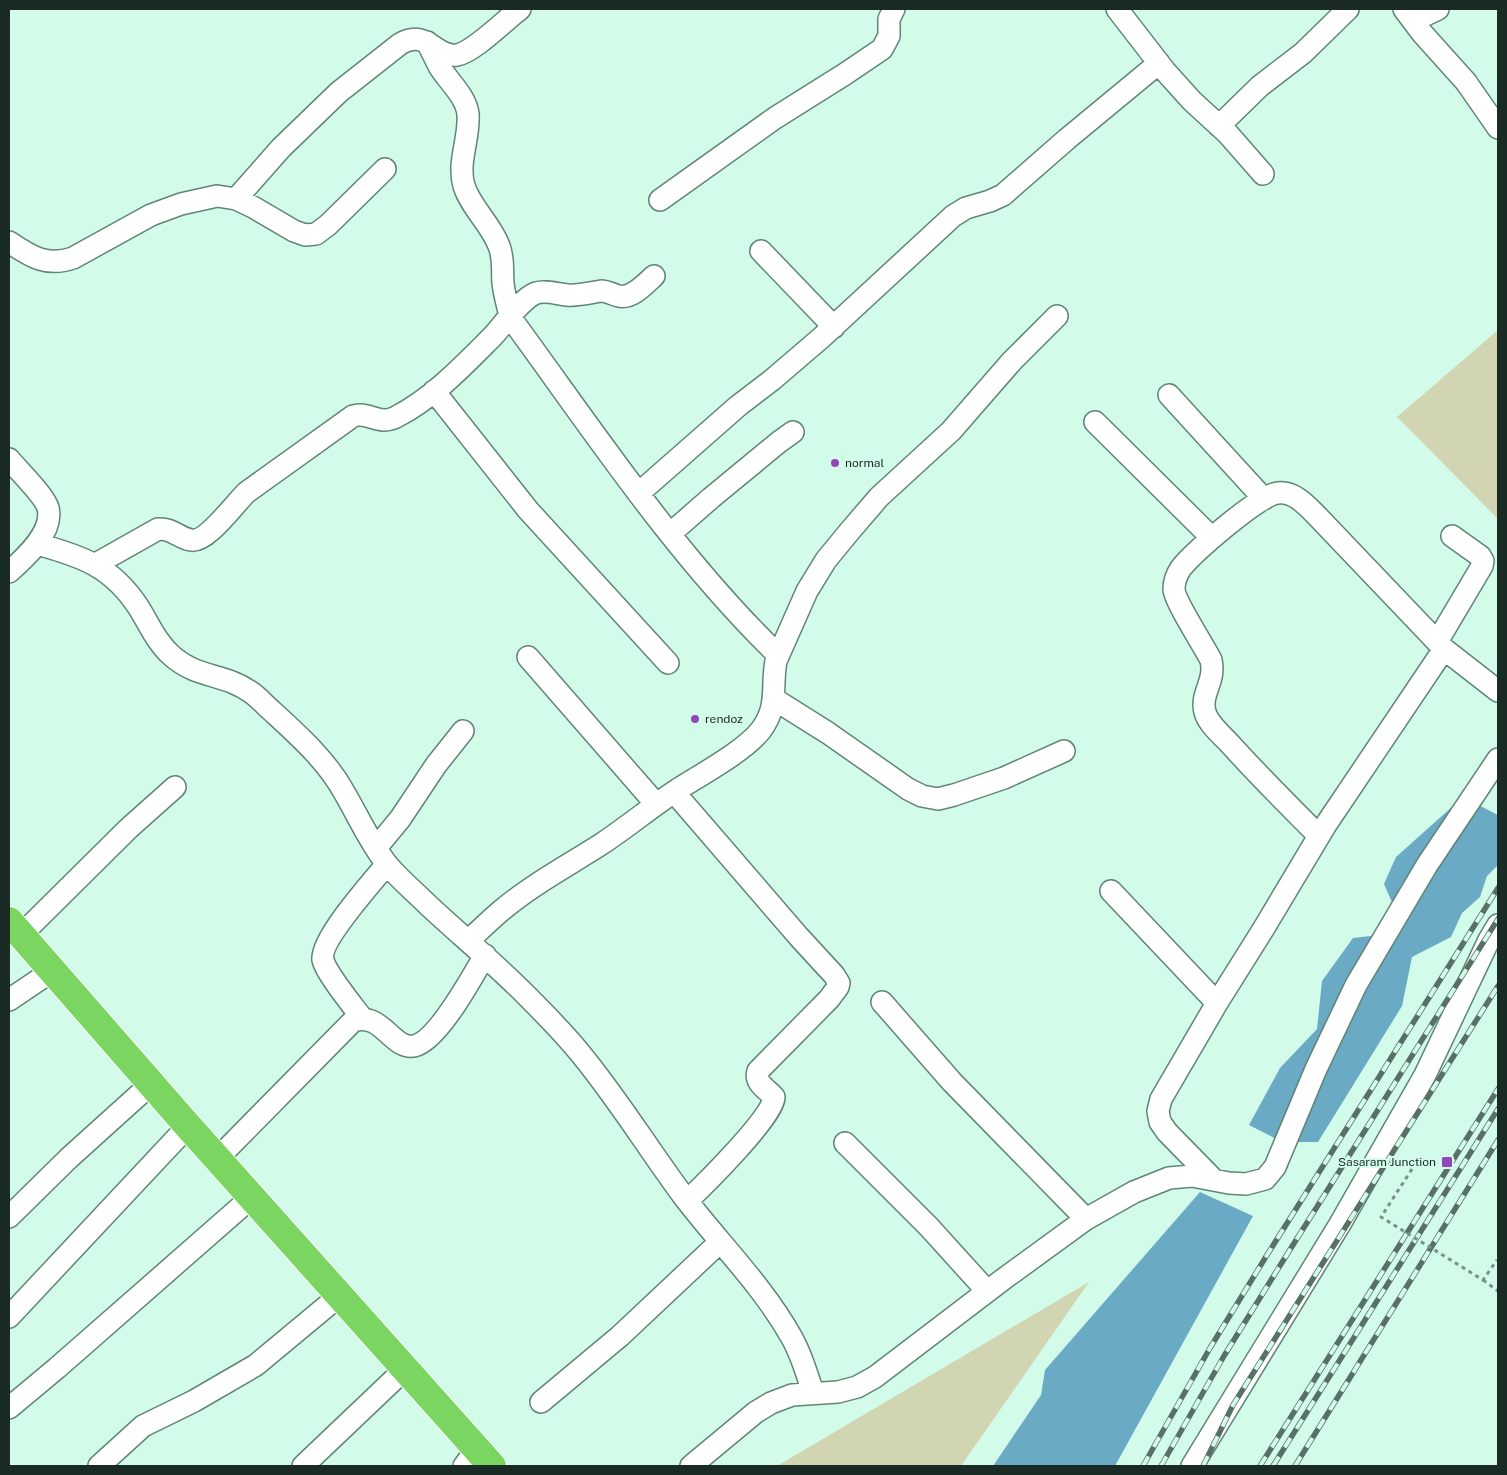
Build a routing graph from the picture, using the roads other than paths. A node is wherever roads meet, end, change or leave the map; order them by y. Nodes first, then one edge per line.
1 (520, 9) edge
2 (894, 9) edge
3 (1118, 9) edge
4 (1348, 9) edge
5 (1438, 9) edge
6 (1409, 15) edge
7 (427, 42) junction
8 (1159, 63) junction
9 (1219, 126) junction
10 (1498, 128) edge
11 (385, 169) dead end
12 (1263, 174) dead end
13 (236, 199) junction
14 (660, 200) dead end
15 (9, 242) edge
16 (761, 251) dead end
17 (654, 276) dead end
18 (1057, 316) dead end
19 (510, 317) junction
20 (834, 327) junction
21 (434, 391) junction
22 (1169, 395) dead end
23 (1095, 422) dead end
24 (793, 432) dead end
25 (9, 459) edge
26 (639, 493) junction
27 (1264, 498) junction
28 (670, 534) junction
29 (1452, 536) dead end
30 (1212, 538) junction
31 (37, 544) junction
32 (96, 564) junction
33 (9, 572) edge
34 (1440, 645) junction
35 (778, 655) junction
36 (528, 658) dead end
37 (668, 663) dead end
38 (1498, 691) edge
39 (774, 699) junction
40 (463, 731) dead end
41 (1064, 751) dead end
42 (1498, 759) edge
43 (175, 787) dead end
44 (674, 792) junction
45 (656, 804) junction
46 (1319, 836) junction
47 (381, 856) junction
48 (1111, 891) dead end
49 (1498, 925) edge
50 (15, 928) edge
51 (468, 941) junction
52 (485, 955) junction
53 (52, 971) junction
54 (9, 1000) edge
55 (882, 1002) dead end
56 (1217, 1003) junction
57 (362, 1018) junction
58 (151, 1084) junction
59 (188, 1126) junction
60 (844, 1142) dead end
61 (217, 1159) junction
62 (1214, 1180) junction
63 (252, 1197) junction
64 (687, 1201) junction
65 (9, 1217) edge
66 (1086, 1220) junction
67 (720, 1242) junction
68 (987, 1291) junction
69 (339, 1296) junction
70 (9, 1317) edge
71 (404, 1369) junction
72 (813, 1393) junction
73 (541, 1402) dead end
74 (9, 1408) edge
75 (481, 1462) edge
76 (99, 1466) edge
77 (303, 1466) edge
78 (691, 1466) edge
79 (1192, 1466) edge

1 - 7 street
2 - 14 street
3 - 8 street
4 - 9 street
5 - 6 street
6 - 10 street
7 - 13 street
7 - 19 street
8 - 9 street
8 - 20 street
9 - 12 street
11 - 13 street
13 - 15 street
16 - 20 street
17 - 19 street
18 - 35 street
19 - 21 street
19 - 26 street
20 - 26 street
21 - 32 street
21 - 37 street
22 - 27 street
23 - 30 street
24 - 28 street
25 - 31 street
26 - 28 street
27 - 30 street
27 - 34 street
28 - 35 street
29 - 34 street
30 - 46 street
31 - 32 street
31 - 33 street
32 - 47 street
34 - 38 street
34 - 46 street
35 - 39 street
36 - 45 street
39 - 41 street
39 - 44 street
40 - 47 street
42 - 62 street
43 - 50 street
44 - 45 street
44 - 64 street
45 - 51 street
46 - 56 street
47 - 51 street
47 - 57 street
48 - 56 street
49 - 79 street
50 - 53 highway
51 - 52 street
52 - 57 street
52 - 64 street
53 - 54 street
53 - 58 highway
55 - 66 street
56 - 62 street
57 - 61 street
58 - 59 highway
58 - 65 street
59 - 61 highway
59 - 70 street
60 - 68 street
61 - 63 highway
62 - 66 street
63 - 69 highway
63 - 74 street
64 - 67 street
66 - 68 street
67 - 72 street
67 - 73 street
68 - 72 street
69 - 71 highway
69 - 76 street
71 - 75 highway
71 - 77 street
72 - 78 street

